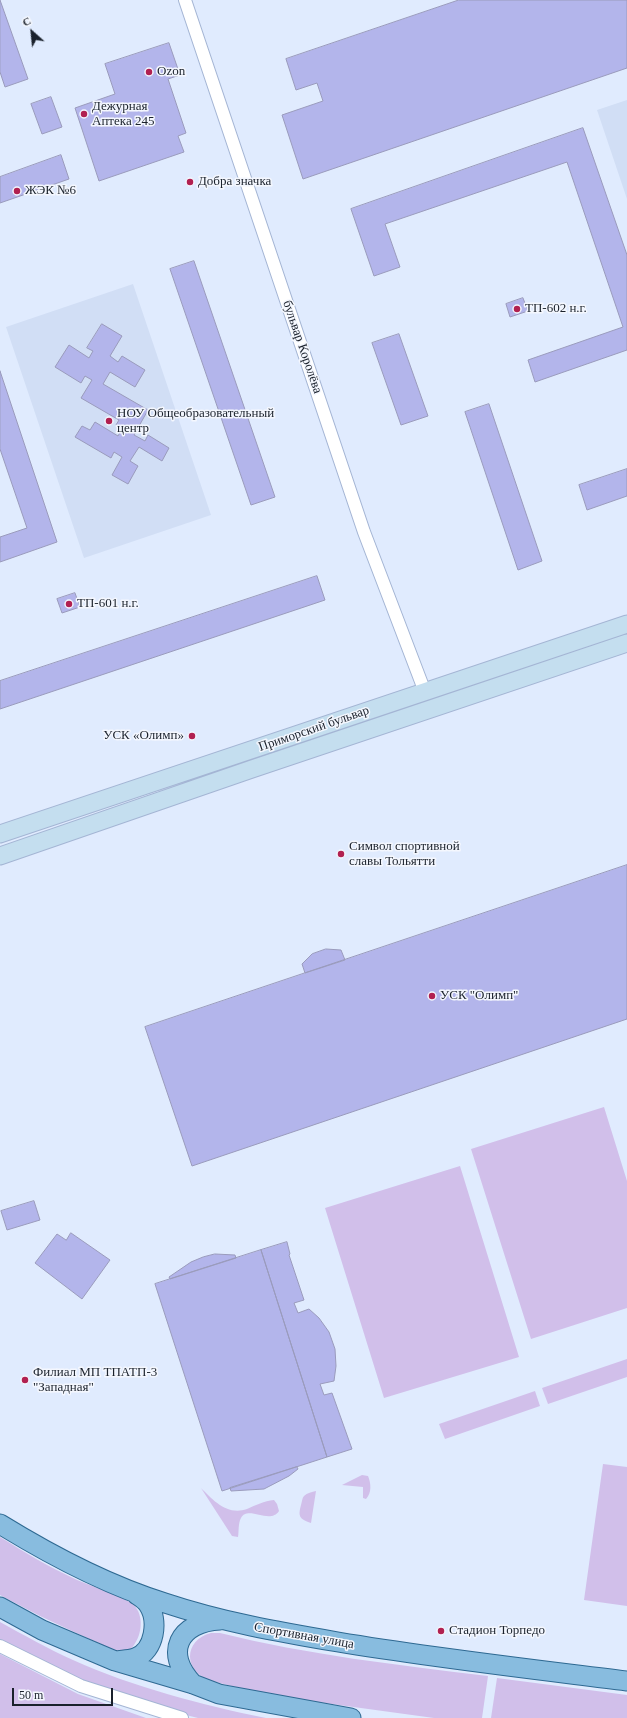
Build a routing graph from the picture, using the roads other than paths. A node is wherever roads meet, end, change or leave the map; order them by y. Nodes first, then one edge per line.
1 (185, 0) edge
2 (627, 624) edge
3 (627, 643) edge
4 (425, 692) junction
5 (0, 834) edge
6 (0, 856) edge
7 (0, 1524) edge
8 (135, 1593) junction
9 (0, 1607) edge
10 (222, 1620) junction
11 (0, 1646) edge
12 (115, 1661) junction
13 (627, 1681) edge
14 (193, 1684) junction
15 (182, 1718) edge
16 (351, 1718) edge

1 - 4 street, бульвар Королёва
2 - 4 main road, Приморский бульвар
3 - 6 main road
4 - 5 main road, Приморский бульвар
7 - 8 main road, Спортивная улица
8 - 10 main road, Спортивная улица
8 - 12 main road
9 - 12 main road
10 - 13 main road, Спортивная улица
10 - 14 main road
11 - 15 street
12 - 14 main road
14 - 16 main road

